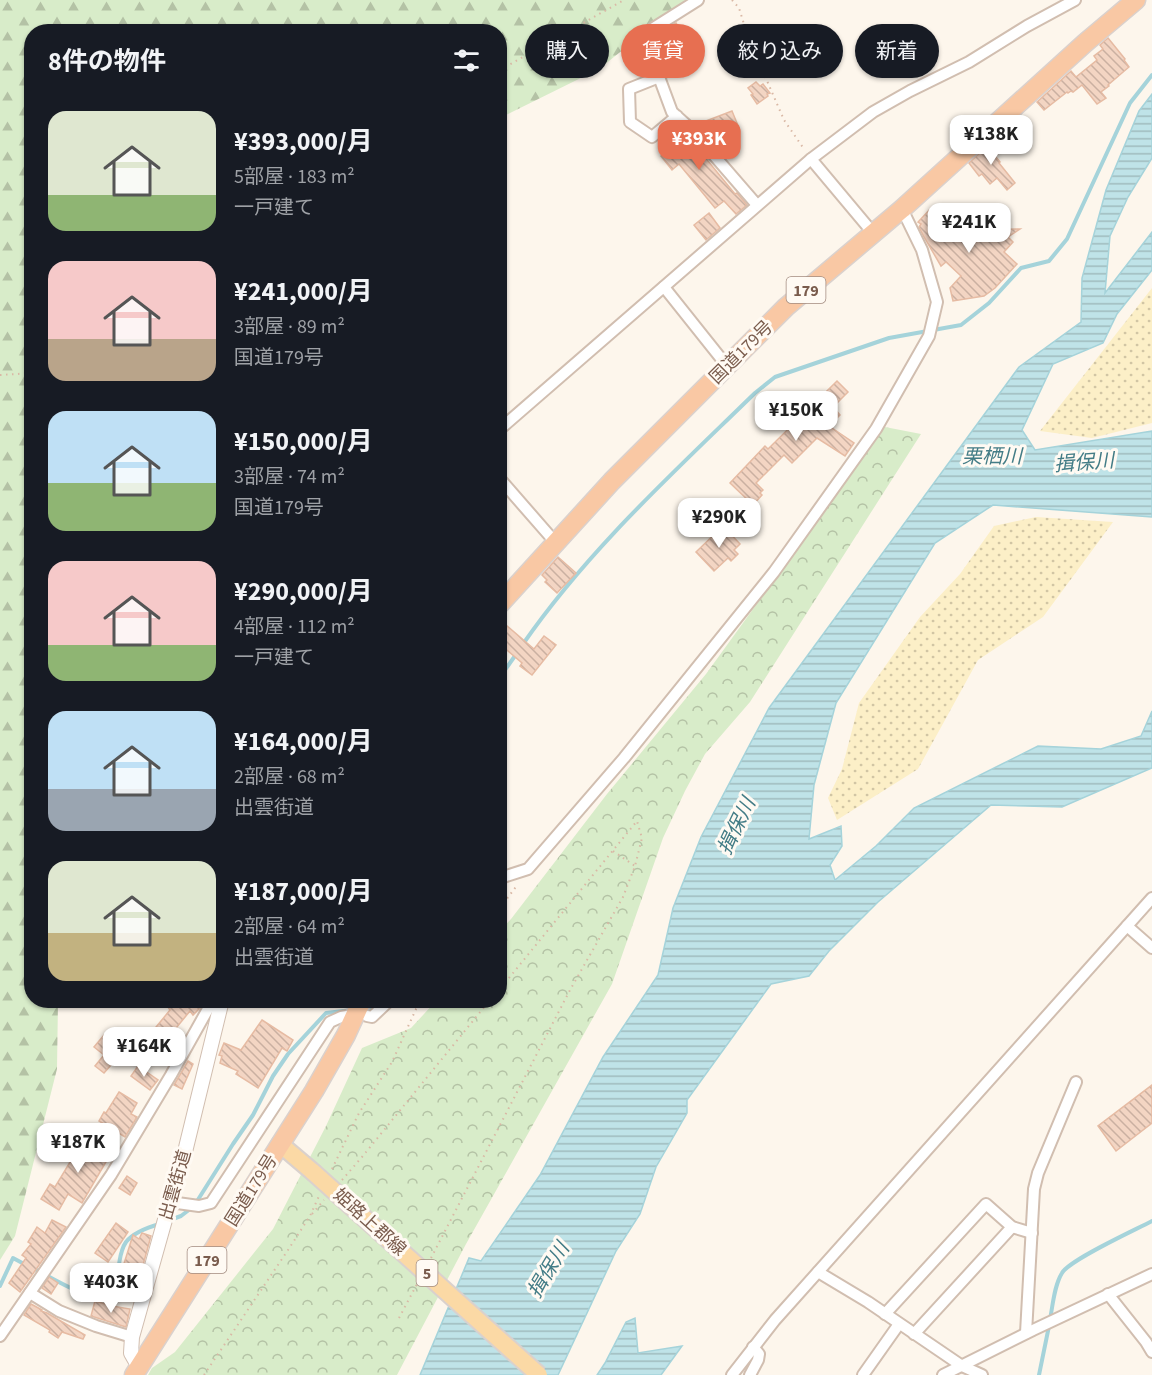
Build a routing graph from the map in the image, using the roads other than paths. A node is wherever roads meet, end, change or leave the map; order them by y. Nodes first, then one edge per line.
1 (698, 0) edge
2 (1075, 0) edge
3 (1136, 0) edge
4 (660, 24) edge
5 (656, 78) edge
6 (659, 78) edge
7 (676, 116) junction
8 (811, 159) junction
9 (757, 205) junction
10 (902, 209) junction
11 (873, 233) junction
12 (664, 286) junction
13 (727, 366) junction
14 (507, 423) edge
15 (507, 488) edge
16 (555, 542) junction
17 (507, 596) edge
18 (507, 876) edge
19 (1152, 898) edge
20 (1126, 926) junction
21 (1152, 948) edge
22 (208, 1008) edge
23 (220, 1008) edge
24 (364, 1008) edge
25 (382, 1008) edge
26 (347, 1016) dead end
27 (1076, 1082) dead end
28 (280, 1144) junction
29 (170, 1202) junction
30 (1012, 1227) junction
31 (1032, 1233) junction
32 (818, 1272) junction
33 (1152, 1274) edge
34 (30, 1293) junction
35 (1108, 1294) junction
36 (885, 1314) junction
37 (899, 1324) junction
38 (1026, 1333) junction
39 (914, 1334) junction
40 (0, 1336) edge
41 (132, 1337) junction
42 (753, 1347) junction
43 (1152, 1352) edge
44 (962, 1366) junction
45 (136, 1371) edge
46 (538, 1375) edge
47 (732, 1375) edge
48 (750, 1375) edge
49 (863, 1375) edge
50 (944, 1375) edge
51 (982, 1375) edge

1 - 4 street
2 - 8 street
3 - 10 highway, 国道179号 / 179
5 - 7 street
6 - 7 street
7 - 9 street
8 - 9 street
8 - 11 street
9 - 12 street
10 - 11 highway, 国道179号 / 179
10 - 18 street
11 - 13 highway, 国道179号 / 179
12 - 13 street
12 - 14 street
13 - 16 highway, 国道179号 / 179
15 - 16 street
16 - 17 highway, 国道179号 / 179
19 - 20 street
20 - 21 street
20 - 32 street
22 - 34 street
23 - 29 street, 出雲街道
24 - 25 street
24 - 28 highway, 国道179号 / 179
26 - 29 street
27 - 31 street
28 - 45 highway, 国道179号 / 179
28 - 46 main road, 姫路上郡線 / 5, bridge
29 - 41 street, 出雲街道
30 - 31 street
30 - 36 street
30 - 39 street
31 - 38 street
32 - 36 street
32 - 42 street
33 - 35 street
34 - 40 street
34 - 41 street
35 - 38 street
35 - 43 street
36 - 37 street
37 - 39 street
37 - 49 street
38 - 44 street
39 - 44 street
41 - 45 street, 出雲街道
42 - 47 street
42 - 48 street
44 - 50 street
44 - 51 street

